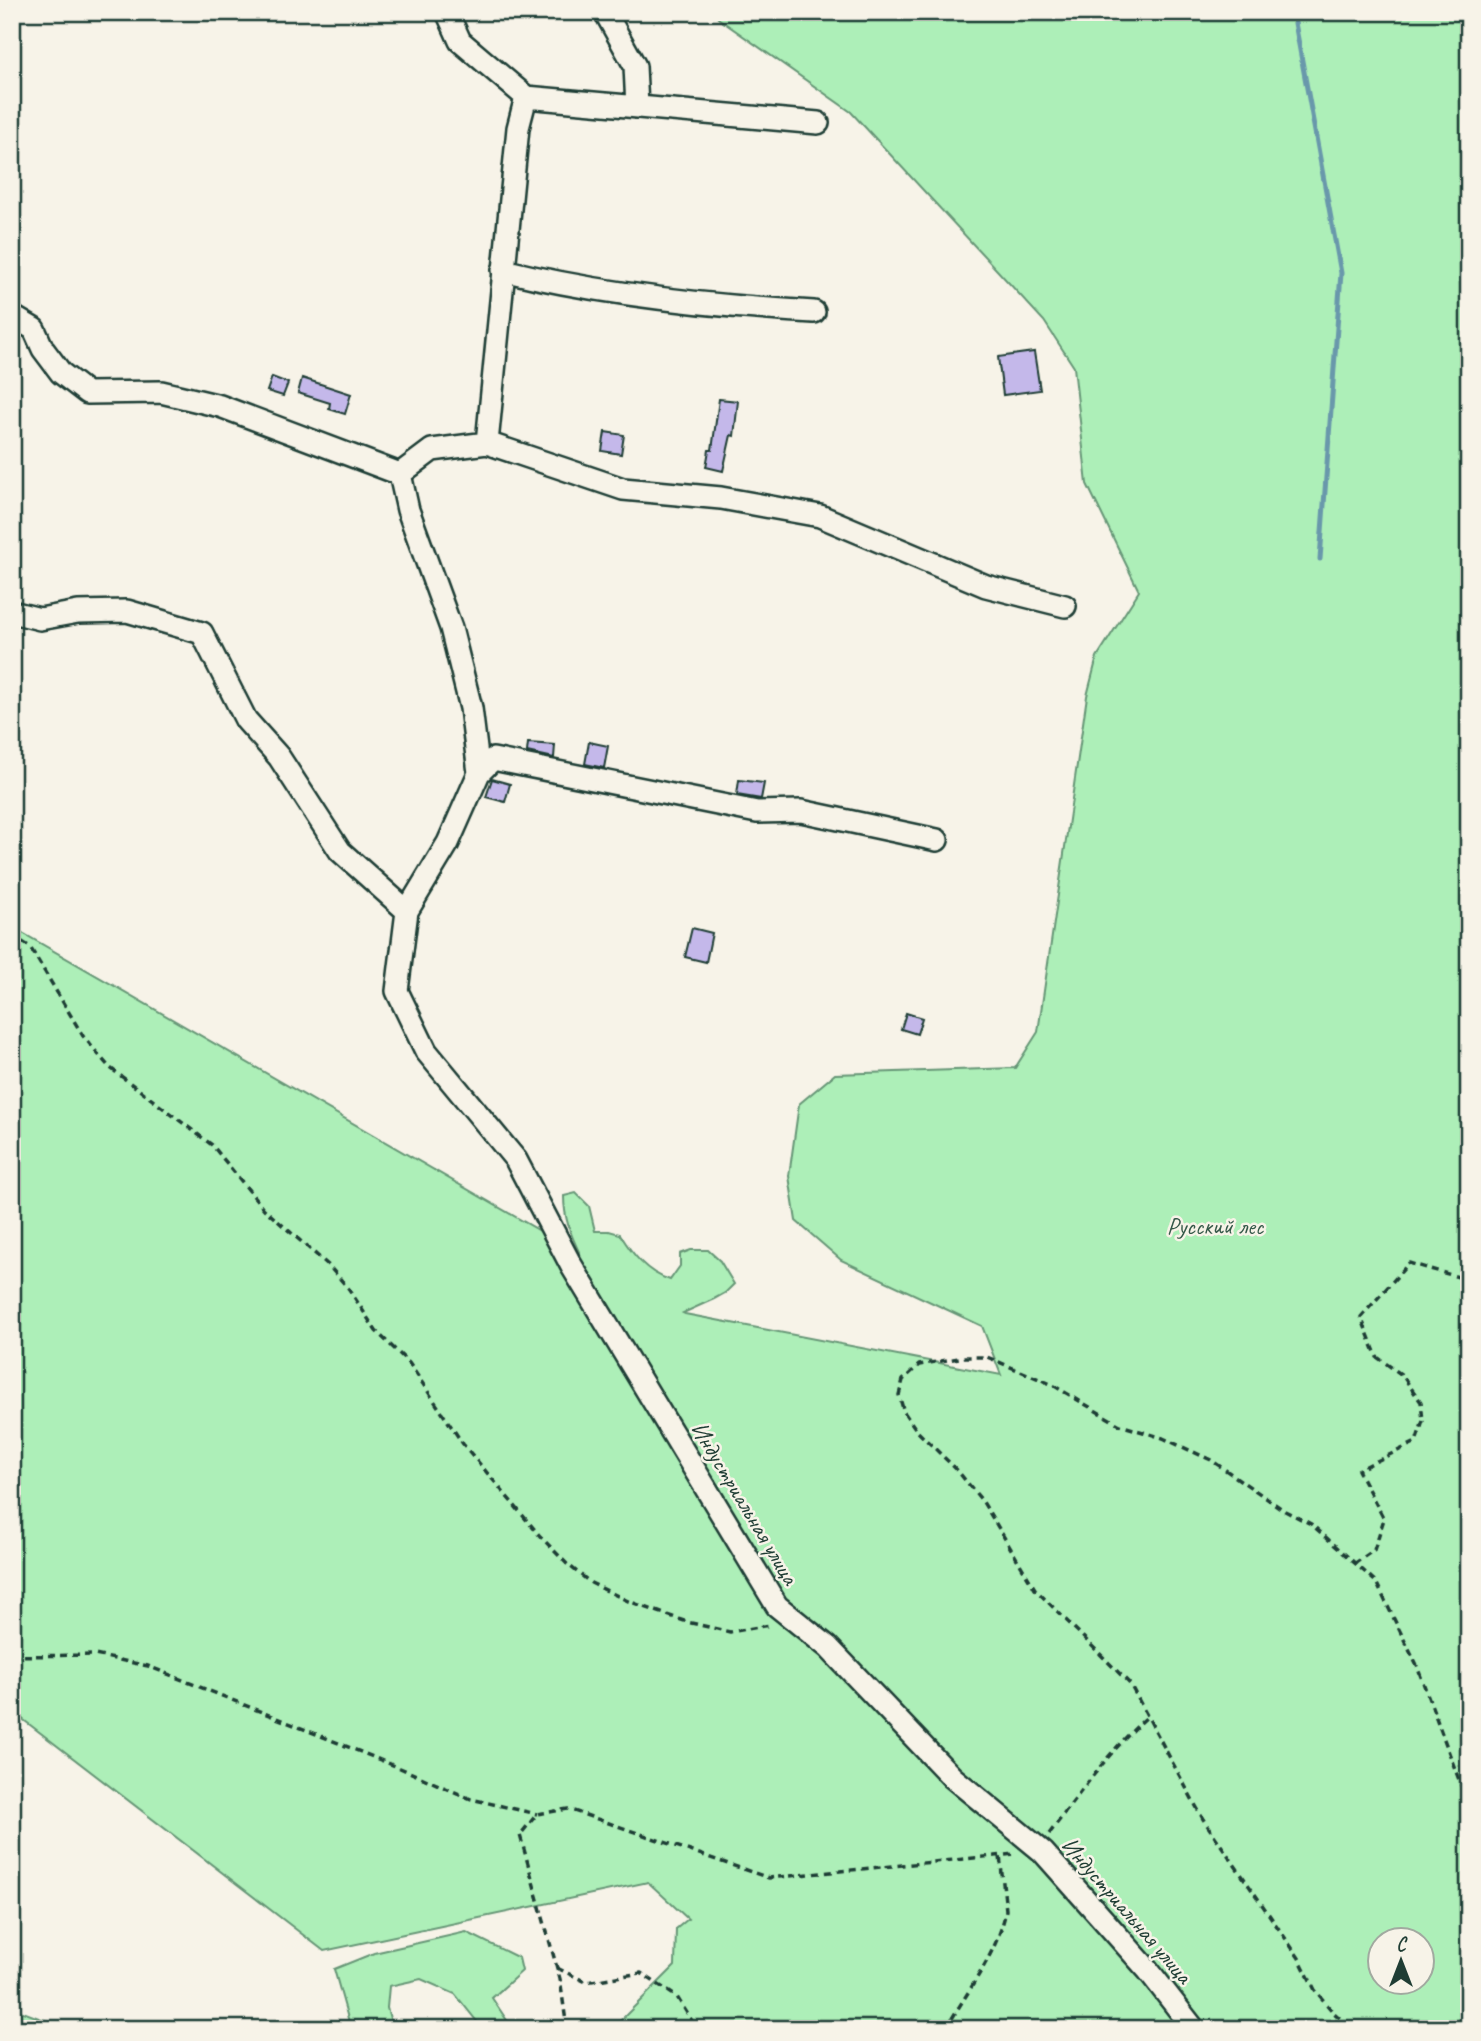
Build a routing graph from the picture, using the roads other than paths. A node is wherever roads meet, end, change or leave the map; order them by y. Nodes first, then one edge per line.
1 (447, 12) edge
2 (605, 12) edge
3 (526, 97) junction
4 (637, 107) junction
5 (818, 123) dead end
6 (503, 271) junction
7 (814, 312) dead end
8 (12, 316) edge
9 (486, 443) junction
10 (400, 474) junction
11 (1065, 606) dead end
12 (12, 612) edge
13 (479, 774) junction
14 (937, 840) dead end
15 (407, 911) junction
16 (1194, 2029) edge

1 - 3 street
2 - 4 street
3 - 4 street
3 - 6 street
4 - 5 street
6 - 7 street
6 - 9 street
8 - 10 street
9 - 10 street
9 - 11 street
10 - 13 street
12 - 15 street
13 - 14 street
13 - 15 street
15 - 16 street, Индустриальная улица

